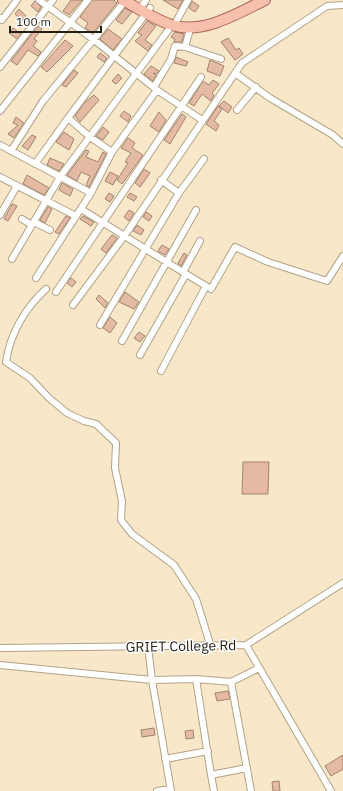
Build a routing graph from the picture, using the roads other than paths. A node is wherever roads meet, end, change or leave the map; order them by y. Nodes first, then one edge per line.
1 (18, 0) edge
2 (38, 0) edge
3 (53, 0) edge
4 (88, 0) edge
5 (127, 0) edge
6 (188, 0) edge
7 (251, 0) edge
8 (265, 0) edge
9 (343, 5) edge
10 (48, 6) junction
11 (145, 7) edge
12 (0, 18) edge
13 (70, 22) junction
14 (175, 22) junction
15 (191, 26) junction
16 (93, 39) junction
17 (185, 47) junction
18 (114, 56) junction
19 (221, 59) dead end
20 (0, 65) edge
21 (235, 73) junction
22 (137, 74) junction
23 (201, 77) dead end
24 (256, 87) junction
25 (155, 89) junction
26 (182, 106) junction
27 (237, 110) dead end
28 (0, 111) edge
29 (68, 118) junction
30 (202, 120) junction
31 (90, 137) junction
32 (343, 144) edge
33 (0, 145) edge
34 (11, 151) junction
35 (112, 152) junction
36 (204, 159) dead end
37 (35, 164) junction
38 (0, 177) edge
39 (60, 177) junction
40 (161, 180) junction
41 (17, 186) junction
42 (91, 193) junction
43 (179, 193) junction
44 (47, 201) junction
45 (2, 207) edge
46 (81, 208) junction
47 (196, 210) dead end
48 (0, 215) edge
49 (76, 216) junction
50 (22, 219) dead end
51 (103, 222) junction
52 (33, 223) junction
53 (50, 230) dead end
54 (125, 236) junction
55 (200, 241) dead end
56 (146, 249) junction
57 (343, 256) edge
58 (12, 259) dead end
59 (166, 261) junction
60 (185, 273) junction
61 (36, 278) dead end
62 (206, 286) junction
63 (46, 289) dead end
64 (56, 292) dead end
65 (73, 305) dead end
66 (100, 325) dead end
67 (122, 341) dead end
68 (140, 355) dead end
69 (0, 357) edge
70 (6, 362) junction
71 (161, 371) dead end
72 (343, 583) edge
73 (210, 644) junction
74 (246, 645) junction
75 (148, 646) junction
76 (0, 648) edge
77 (0, 665) edge
78 (260, 668) junction
79 (196, 679) junction
80 (152, 680) junction
81 (231, 682) junction
82 (208, 751) junction
83 (165, 759) junction
84 (247, 768) junction
85 (211, 775) junction
86 (171, 790) edge
87 (157, 791) edge
88 (214, 791) edge
89 (251, 791) edge
90 (331, 791) edge

1 - 12 street
2 - 10 street
3 - 10 street
4 - 13 street
5 - 11 main road
5 - 16 street
6 - 14 street
7 - 14 main road
8 - 15 main road
9 - 21 street
10 - 13 street
10 - 20 street
11 - 14 main road
11 - 18 street
13 - 16 street
13 - 28 street
14 - 15 main road
14 - 22 street
15 - 17 street
16 - 18 street
16 - 34 street
17 - 19 street
17 - 25 street
18 - 22 street
18 - 29 street
21 - 24 street
21 - 30 street
22 - 25 street
22 - 31 street
23 - 26 street
24 - 27 street
24 - 32 street
25 - 26 street
25 - 35 street
26 - 30 street
26 - 51 street
29 - 31 street
29 - 37 street
30 - 40 street
31 - 35 street
31 - 39 street
33 - 34 street
34 - 37 street
35 - 42 street
36 - 43 street
37 - 39 street
38 - 41 street
39 - 42 street
39 - 44 street
40 - 43 street
40 - 54 street
41 - 44 street
41 - 45 street
42 - 46 street
43 - 56 street
44 - 49 street
44 - 52 street
45 - 48 street
46 - 49 street
46 - 51 street
47 - 59 street
49 - 61 street
50 - 52 street
51 - 54 street
51 - 64 street
52 - 53 street
52 - 58 street
54 - 56 street
54 - 65 street
55 - 60 street
56 - 59 street
56 - 66 street
57 - 62 street
59 - 60 street
59 - 67 street
60 - 62 street
60 - 68 street
62 - 71 street
63 - 70 street
69 - 70 street
70 - 73 street
72 - 74 street, GRIET College Rd
73 - 74 street, GRIET College Rd
73 - 75 street, GRIET College Rd
74 - 78 street
75 - 76 street, GRIET College Rd
75 - 80 street
77 - 80 street
78 - 81 street
78 - 90 street
79 - 80 street
79 - 81 street
79 - 82 street
80 - 83 street
81 - 84 street
82 - 83 street
82 - 85 street
83 - 86 street
84 - 85 street
84 - 89 street
85 - 88 street
86 - 87 street

